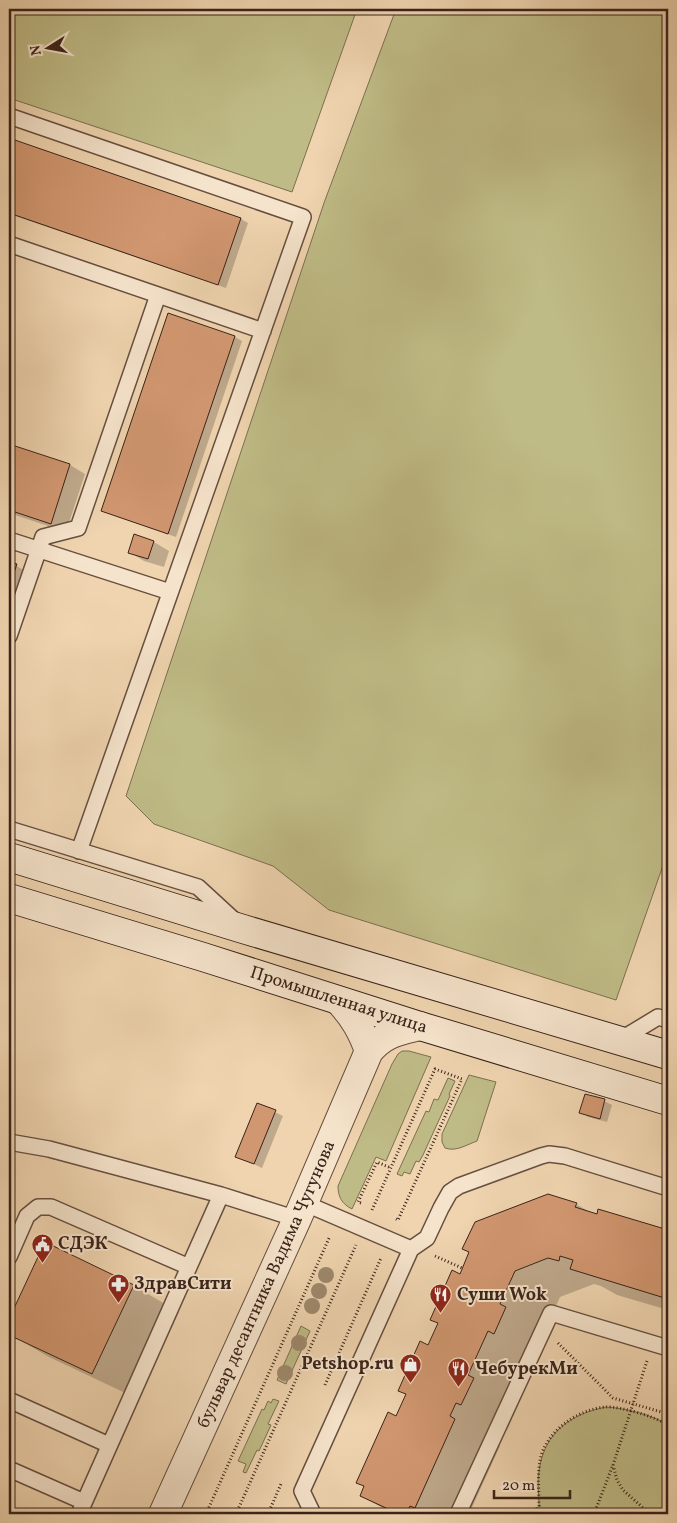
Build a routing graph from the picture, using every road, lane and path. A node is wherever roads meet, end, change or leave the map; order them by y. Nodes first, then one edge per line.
1 (9, 116) edge
2 (9, 244) edge
3 (158, 295) junction
4 (263, 331) junction
5 (9, 540) edge
6 (38, 550) junction
7 (170, 592) junction
8 (9, 636) edge
9 (9, 829) edge
10 (79, 851) junction
11 (9, 857) edge
12 (9, 898) edge
13 (243, 929) junction
14 (339, 1001) junction
15 (668, 1020) edge
16 (420, 1026) junction
17 (620, 1040) junction
18 (369, 1051) junction
19 (668, 1055) edge
20 (668, 1100) edge
21 (9, 1142) edge
22 (390, 1168) junction
23 (668, 1188) edge
24 (221, 1195) junction
25 (372, 1208) junction
26 (300, 1211) junction
27 (381, 1212) dead end
28 (370, 1214) dead end
29 (390, 1216) dead end
30 (339, 1239) dead end
31 (347, 1243) dead end
32 (356, 1245) junction
33 (411, 1249) junction
34 (364, 1250) dead end
35 (9, 1257) edge
36 (381, 1258) dead end
37 (189, 1267) junction
38 (508, 1287) dead end
39 (538, 1301) dead end
40 (553, 1337) dead end
41 (668, 1348) edge
42 (648, 1356) dead end
43 (322, 1390) dead end
44 (9, 1400) edge
45 (633, 1404) junction
46 (631, 1411) junction
47 (668, 1414) edge
48 (668, 1425) edge
49 (109, 1445) junction
50 (613, 1464) junction
51 (9, 1469) edge
52 (283, 1479) dead end
53 (81, 1508) edge
54 (163, 1514) edge
55 (206, 1514) edge
56 (236, 1514) edge
57 (268, 1514) edge
58 (313, 1514) edge
59 (458, 1514) edge
60 (532, 1514) edge
61 (594, 1514) edge
62 (650, 1514) edge

1 - 4 lane
2 - 3 lane
3 - 4 lane
3 - 6 lane
4 - 7 lane
5 - 6 lane
6 - 7 lane
6 - 8 lane
7 - 10 lane
9 - 10 lane
10 - 13 lane
11 - 13 street
12 - 14 street, Промышленная улица
13 - 17 street
14 - 16 street, Промышленная улица
14 - 18 street
15 - 17 lane
16 - 18 street, бульвар десантника Вадима Чугунова
16 - 20 street, Промышленная улица
17 - 19 street
18 - 26 street, бульвар десантника Вадима Чугунова
21 - 24 lane
22 - 25 path
22 - 25 path
22 - 29 path
23 - 33 lane
24 - 26 lane
24 - 37 lane
25 - 27 path
25 - 28 path
26 - 33 lane
26 - 54 street, бульвар десантника Вадима Чугунова
30 - 55 path
31 - 32 path
32 - 34 path
32 - 56 path
33 - 58 lane
35 - 37 lane
36 - 43 path
37 - 49 lane
38 - 39 path
40 - 45 path
41 - 59 lane
42 - 45 path
44 - 49 lane
45 - 46 path
45 - 47 path
46 - 48 path
46 - 50 path
46 - 60 path
49 - 53 lane
50 - 61 path
50 - 62 path
51 - 53 lane
52 - 57 path

